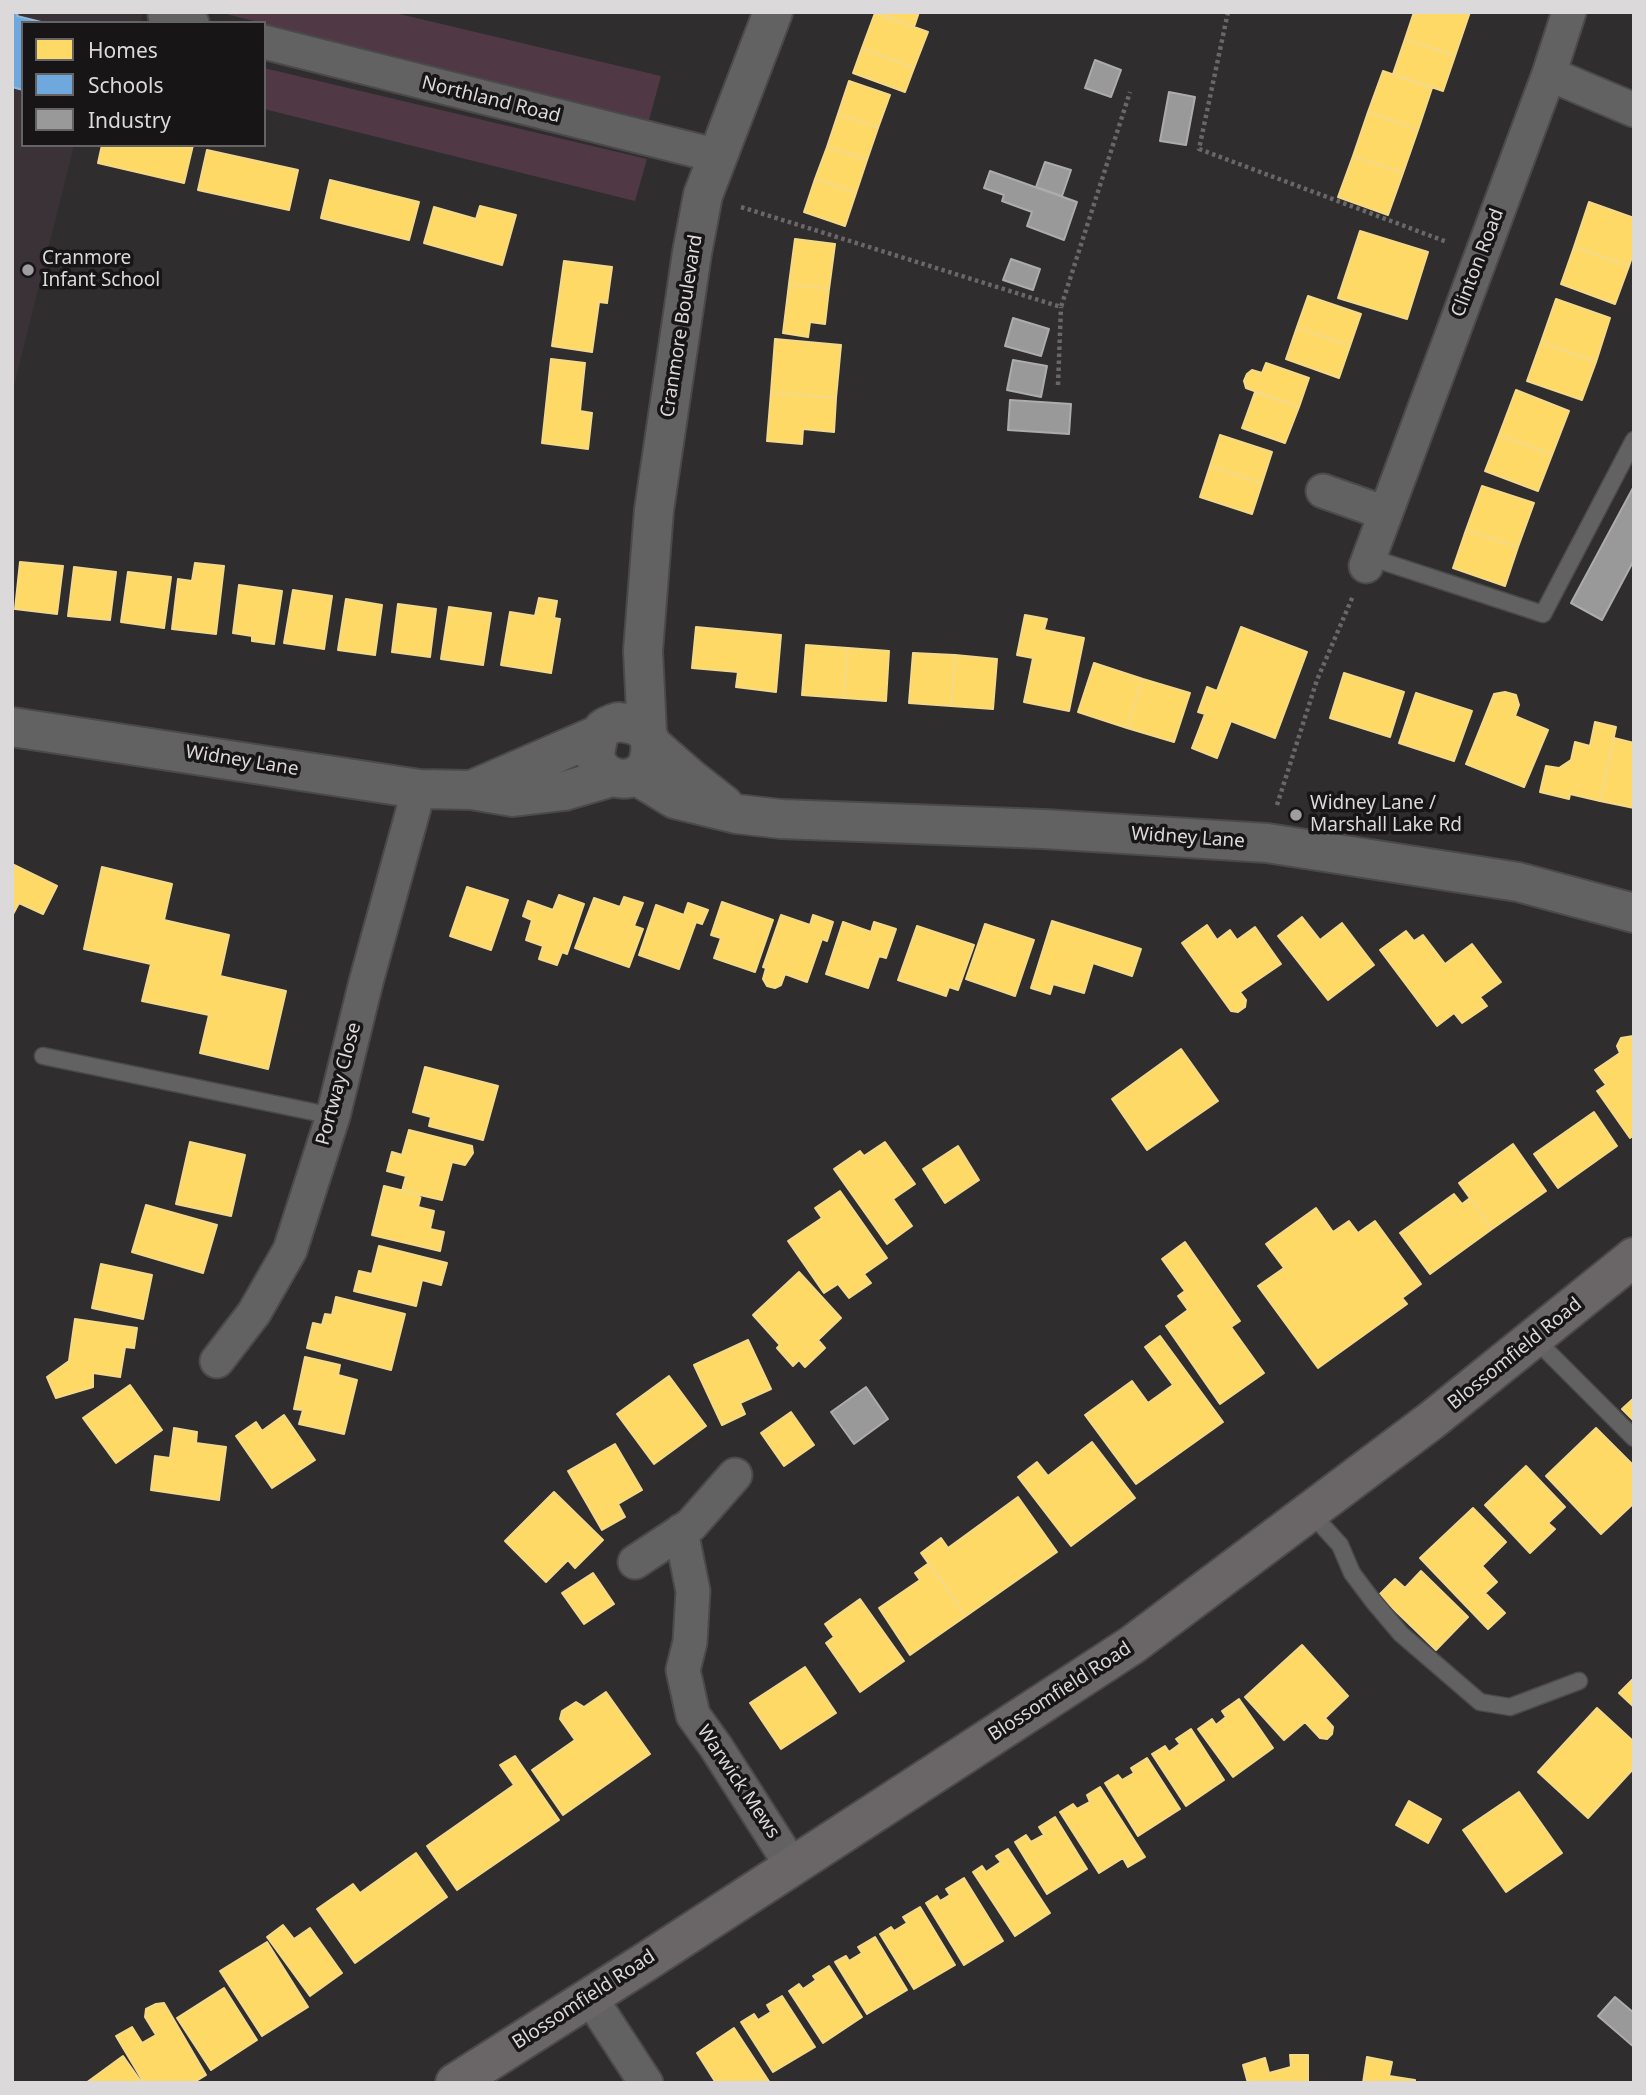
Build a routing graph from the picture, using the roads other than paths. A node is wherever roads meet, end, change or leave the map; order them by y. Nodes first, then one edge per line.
1 (773, 12) edge
2 (1569, 12) edge
3 (266, 43) edge
4 (1549, 74) junction
5 (1634, 110) edge
6 (718, 156) junction
7 (1634, 440) edge
8 (1323, 491) dead end
9 (1385, 513) junction
10 (1367, 562) joint
11 (643, 651) junction
12 (12, 727) edge
13 (601, 731) junction
14 (637, 757) junction
15 (419, 789) junction
16 (472, 790) junction
17 (1634, 913) edge
18 (43, 1056) dead end
19 (333, 1116) junction
20 (1634, 1257) edge
21 (1534, 1338) junction
22 (217, 1361) dead end
23 (1634, 1438) edge
24 (735, 1475) dead end
25 (1310, 1511) junction
26 (681, 1531) junction
27 (635, 1562) dead end
28 (1579, 1681) dead end
29 (792, 1866) junction
30 (590, 1997) junction
31 (455, 2083) edge
32 (646, 2083) edge

1 - 6 street, Cranmore Boulevard
2 - 4 street, Clinton Road
3 - 6 street, Northland Road
4 - 5 street
4 - 9 street, Clinton Road
6 - 11 street, Cranmore Boulevard
7 - 10 lane
8 - 9 street
9 - 10 street, Clinton Road
11 - 13 street, Cranmore Boulevard
11 - 14 street, Cranmore Boulevard
12 - 15 street, Widney Lane
13 - 14 street
13 - 14 street
13 - 16 street, Widney Lane
14 - 16 street, Widney Lane
14 - 17 street, Widney Lane
15 - 16 street, Widney Lane
15 - 19 street, Portway Close
18 - 19 lane
19 - 22 street, Portway Close
20 - 21 main road, Blossomfield Road
21 - 23 lane
21 - 25 main road, Blossomfield Road
24 - 26 street
25 - 28 lane
25 - 29 main road, Blossomfield Road
26 - 27 street
26 - 29 street, Warwick Mews
29 - 30 main road, Blossomfield Road
30 - 31 main road, Blossomfield Road
30 - 32 street

